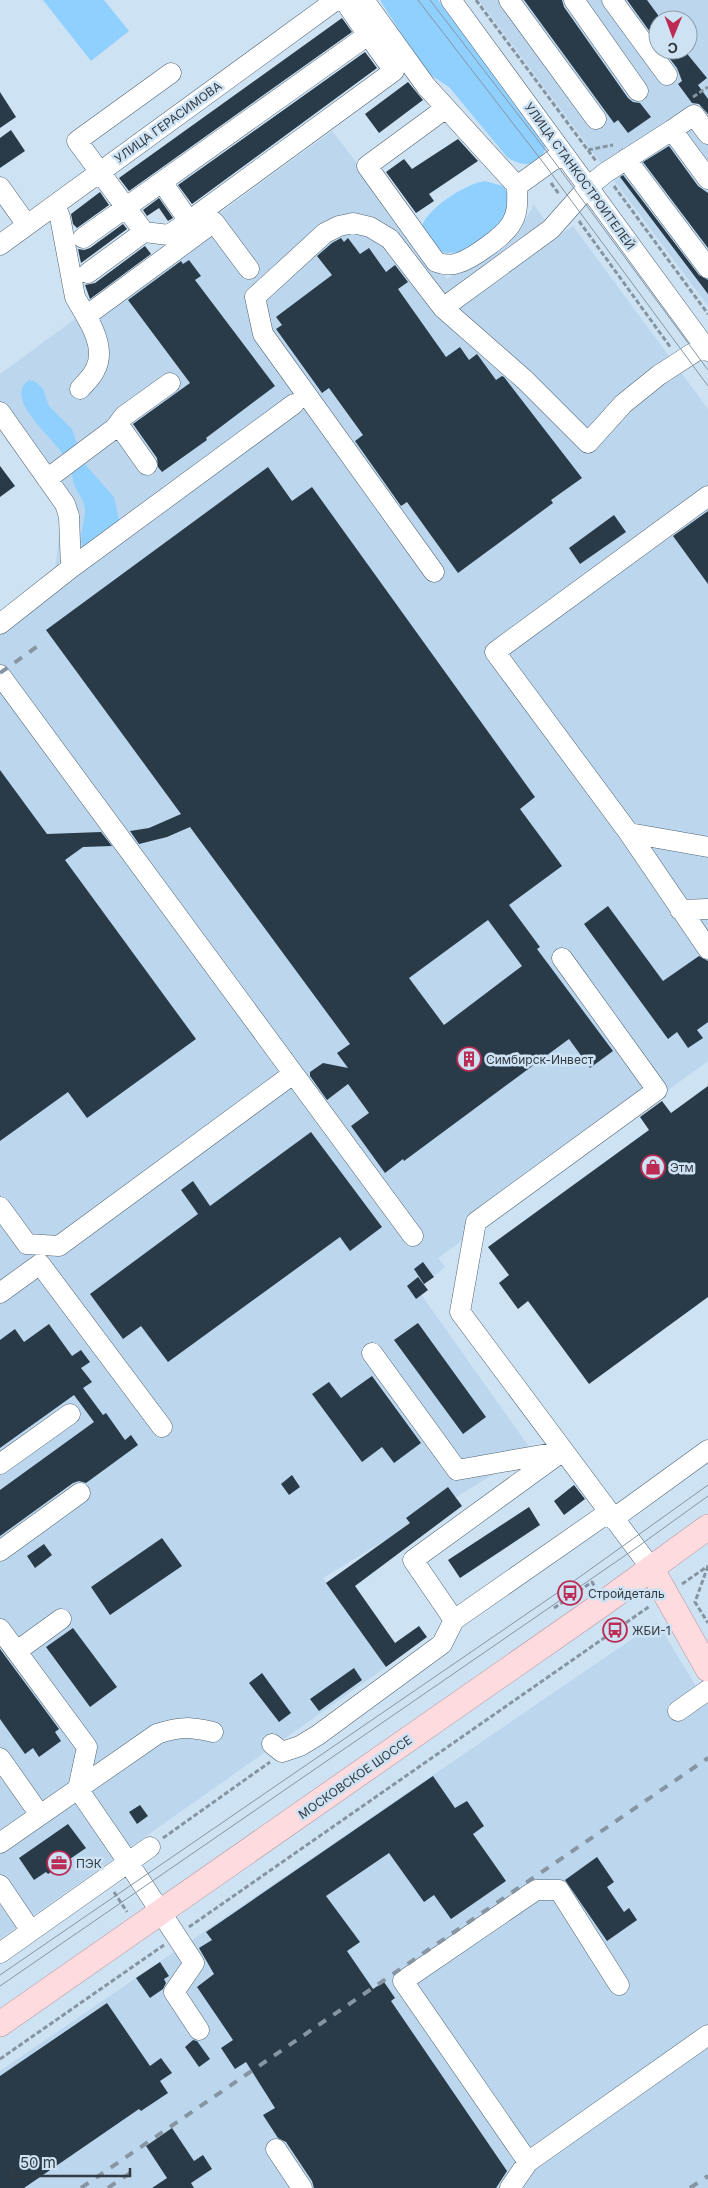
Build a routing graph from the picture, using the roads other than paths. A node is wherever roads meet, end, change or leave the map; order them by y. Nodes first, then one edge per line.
1 (336, 0) edge
2 (344, 0) edge
3 (364, 0) edge
4 (451, 0) edge
5 (509, 0) edge
6 (574, 0) edge
7 (612, 0) edge
8 (309, 9) edge
9 (368, 35) junction
10 (170, 73) dead end
11 (667, 75) dead end
12 (638, 91) dead end
13 (446, 108) junction
14 (596, 119) dead end
15 (672, 130) junction
16 (708, 134) edge
17 (620, 152) junction
18 (565, 156) junction
19 (101, 172) junction
20 (708, 179) edge
21 (162, 182) junction
22 (517, 186) junction
23 (0, 187) edge
24 (588, 187) junction
25 (55, 205) junction
26 (126, 207) junction
27 (190, 221) junction
28 (27, 225) junction
29 (144, 232) junction
30 (83, 238) dead end
31 (0, 244) edge
32 (708, 268) edge
33 (249, 269) dead end
34 (88, 273) dead end
35 (443, 308) junction
36 (86, 316) junction
37 (706, 349) edge
38 (170, 383) dead end
39 (80, 389) dead end
40 (294, 404) dead end
41 (0, 412) edge
42 (118, 424) junction
43 (147, 465) dead end
44 (47, 479) junction
45 (708, 496) edge
46 (71, 568) junction
47 (434, 572) dead end
48 (0, 624) edge
49 (0, 675) edge
50 (628, 833) junction
51 (708, 848) edge
52 (708, 909) edge
53 (680, 910) junction
54 (708, 949) edge
55 (562, 958) dead end
56 (294, 1074) junction
57 (0, 1207) edge
58 (413, 1236) dead end
59 (0, 1293) edge
60 (372, 1353) dead end
61 (70, 1414) dead end
62 (162, 1427) dead end
63 (708, 1450) edge
64 (564, 1451) junction
65 (0, 1464) edge
66 (80, 1493) dead end
67 (611, 1515) junction
68 (708, 1527) edge
69 (0, 1551) edge
70 (650, 1568) junction
71 (61, 1619) dead end
72 (454, 1620) junction
73 (0, 1629) edge
74 (17, 1651) junction
75 (708, 1669) edge
76 (708, 1690) edge
77 (678, 1711) dead end
78 (213, 1732) dead end
79 (272, 1744) dead end
80 (0, 1758) edge
81 (78, 1789) junction
82 (40, 1815) junction
83 (0, 1843) edge
84 (150, 1847) road end
85 (128, 1862) junction
86 (0, 1885) edge
87 (161, 1912) junction
88 (31, 1931) junction
89 (0, 1953) edge
90 (619, 1984) dead end
91 (0, 2024) edge
92 (199, 2030) dead end
93 (708, 2035) edge
94 (276, 2149) dead end
95 (528, 2162) junction
96 (302, 2188) edge
97 (510, 2188) edge

1 - 8 street, УЛИЦА ГЕРАСИМОВА
2 - 9 street
3 - 13 street
4 - 18 street, УЛИЦА СТАНКОСТРОИТЕЛЕЙ
5 - 14 street
6 - 12 street
7 - 11 street
8 - 19 street, УЛИЦА ГЕРАСИМОВА
9 - 21 street
9 - 27 street
10 - 19 street
13 - 22 street
13 - 22 street
15 - 16 street
15 - 17 street
15 - 20 street
17 - 24 street
17 - 32 street
18 - 22 street
18 - 24 street, УЛИЦА СТАНКОСТРОИТЕЛЕЙ
19 - 25 street, УЛИЦА ГЕРАСИМОВА
19 - 26 street
21 - 26 street
21 - 27 street
23 - 28 street
24 - 35 street
24 - 37 street, УЛИЦА СТАНКОСТРОИТЕЛЕЙ
25 - 28 street, УЛИЦА ГЕРАСИМОВА
25 - 36 street
26 - 29 street
26 - 30 street
27 - 29 street
28 - 31 street, УЛИЦА ГЕРАСИМОВА
29 - 34 street
33 - 36 street
35 - 37 street
35 - 47 street
36 - 39 street
38 - 42 street
40 - 46 street
41 - 44 street
42 - 43 street
42 - 44 street
44 - 46 street
45 - 50 street
46 - 48 street
49 - 56 street
50 - 51 street
50 - 53 street
52 - 53 street
53 - 54 street
55 - 64 street
56 - 57 street
56 - 58 street
59 - 62 street
60 - 64 street
61 - 65 street
63 - 67 street
64 - 67 street
64 - 72 street
66 - 69 street
67 - 70 street
67 - 72 street
68 - 70 main road, МОСКОВСКОЕ ШОССЕ
70 - 75 main road
70 - 87 main road, МОСКОВСКОЕ ШОССЕ
71 - 74 street
72 - 79 street
73 - 74 street
74 - 81 street
76 - 77 street
78 - 81 street
80 - 82 street
81 - 82 street
81 - 85 street
82 - 83 street
84 - 85 street
85 - 87 street
85 - 88 street
86 - 88 street
87 - 91 main road, МОСКОВСКОЕ ШОССЕ
87 - 92 street
88 - 89 street
90 - 95 street
93 - 95 street
94 - 96 street
95 - 97 street

